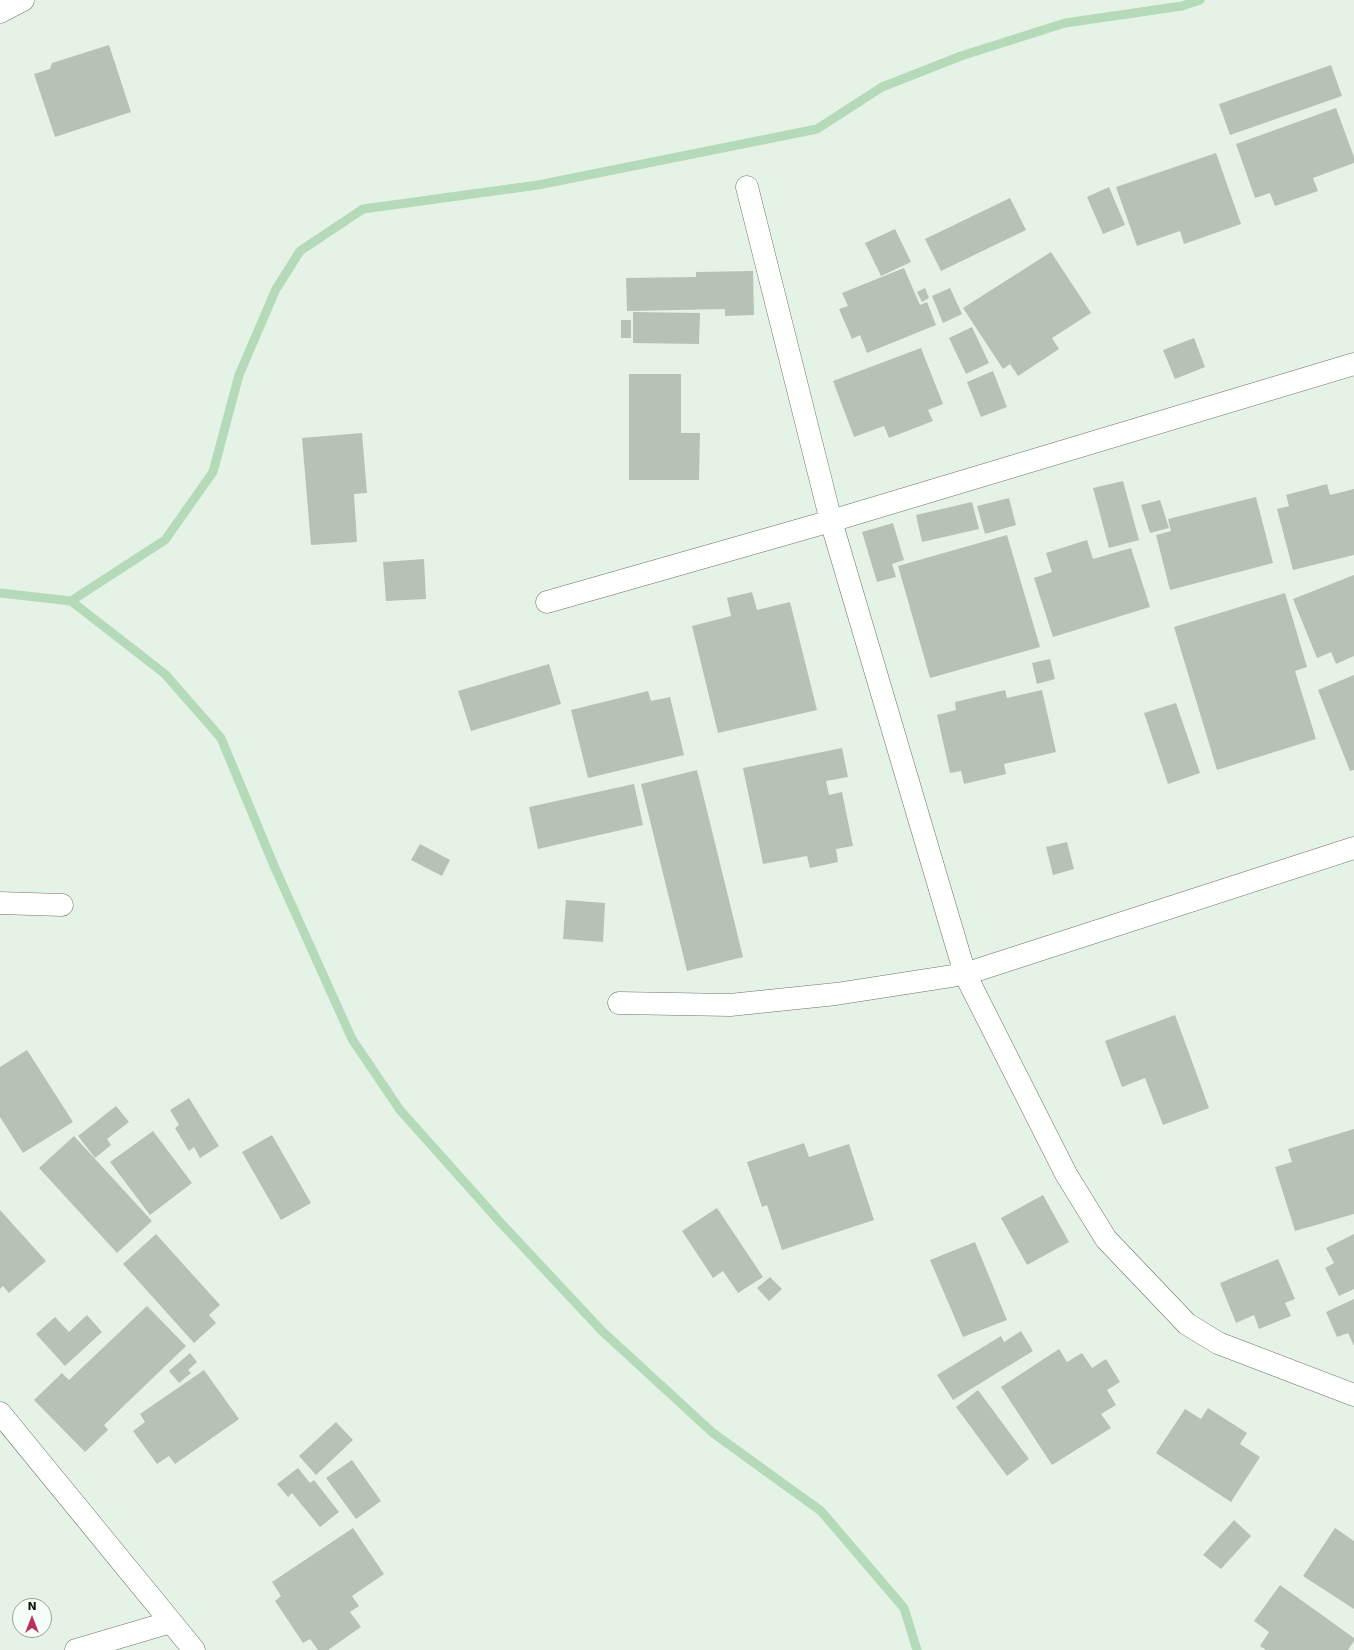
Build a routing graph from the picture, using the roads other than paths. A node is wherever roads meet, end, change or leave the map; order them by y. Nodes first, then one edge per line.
1 (23, 0) edge
2 (0, 12) edge
3 (747, 187) dead end
4 (1354, 364) edge
5 (831, 521) junction
6 (547, 602) dead end
7 (1354, 848) edge
8 (0, 903) edge
9 (62, 905) dead end
10 (965, 974) junction
11 (619, 1003) dead end
12 (1354, 1395) edge
13 (0, 1413) edge
14 (171, 1622) junction
15 (76, 1650) edge
16 (194, 1650) edge

1 - 2 street
3 - 5 street
4 - 5 street
5 - 6 street
5 - 10 street
7 - 10 street
8 - 9 street
10 - 11 street
10 - 12 street
13 - 14 street
14 - 15 street
14 - 16 street

